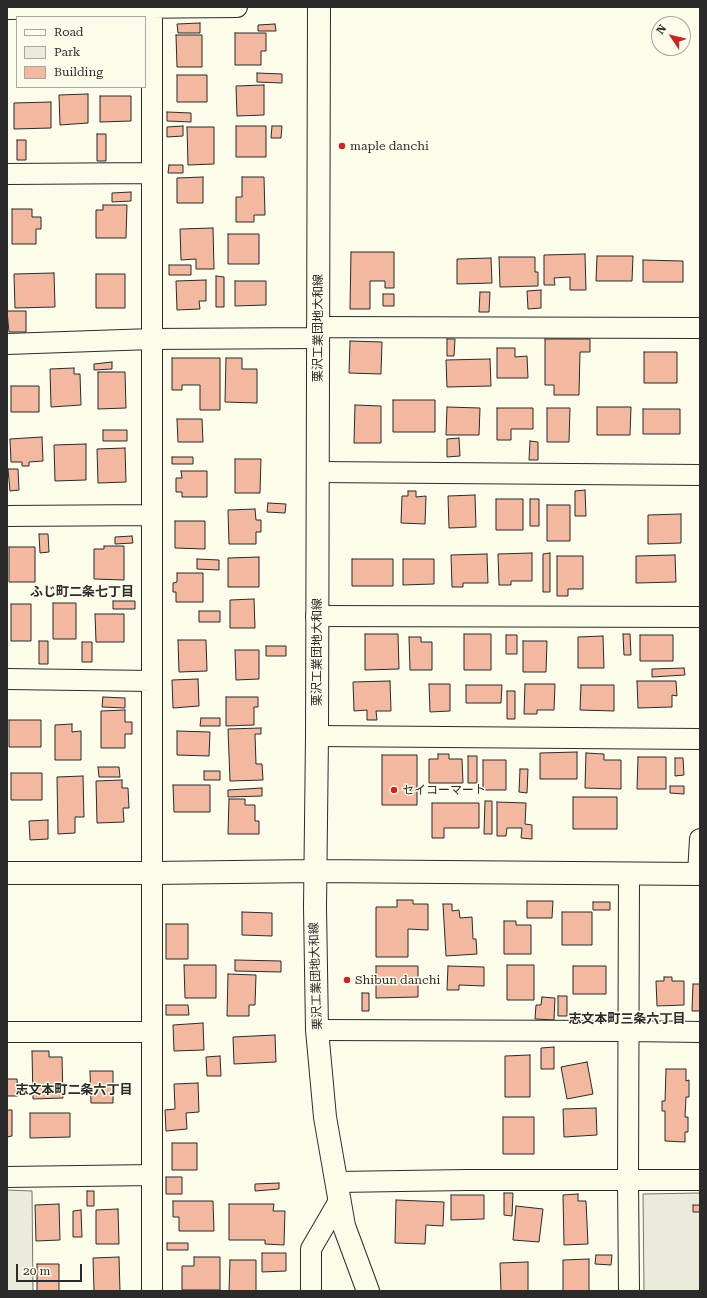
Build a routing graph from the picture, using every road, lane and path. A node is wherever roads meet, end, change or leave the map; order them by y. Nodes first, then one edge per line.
1 (152, 7) edge
2 (237, 7) edge
3 (319, 7) edge
4 (7, 9) edge
5 (152, 173) junction
6 (7, 174) edge
7 (700, 328) edge
8 (318, 333) junction
9 (152, 339) junction
10 (7, 344) edge
11 (317, 472) junction
12 (700, 475) edge
13 (152, 515) junction
14 (7, 516) edge
15 (316, 616) junction
16 (700, 617) edge
17 (7, 679) edge
18 (152, 681) junction
19 (317, 736) junction
20 (700, 739) edge
21 (700, 839) edge
22 (315, 871) junction
23 (7, 873) edge
24 (152, 873) junction
25 (629, 874) junction
26 (699, 874) edge
27 (317, 1030) junction
28 (628, 1031) junction
29 (7, 1032) edge
30 (152, 1032) junction
31 (700, 1032) edge
32 (152, 1175) junction
33 (7, 1177) edge
34 (628, 1180) junction
35 (700, 1180) edge
36 (338, 1191) junction
37 (152, 1291) edge
38 (311, 1291) edge
39 (368, 1291) edge
40 (629, 1291) edge

1 - 2 street
1 - 4 street
1 - 5 street
3 - 8 main road, 栗沢工業団地大和線
5 - 6 street
5 - 9 street
7 - 8 street
8 - 9 street
8 - 11 main road, 栗沢工業団地大和線
9 - 10 street
9 - 13 street
11 - 12 street
11 - 15 main road, 栗沢工業団地大和線
13 - 14 street
13 - 18 street
15 - 16 street
15 - 19 main road, 栗沢工業団地大和線
17 - 18 street
18 - 24 street
19 - 20 street
19 - 22 main road, 栗沢工業団地大和線
21 - 26 street
22 - 24 main road
22 - 25 main road
22 - 27 main road, 栗沢工業団地大和線
23 - 24 main road
24 - 30 street
25 - 26 main road
25 - 28 street
27 - 28 street
27 - 36 main road, 栗沢工業団地大和線
28 - 31 street
28 - 34 street
29 - 30 street
30 - 32 street
32 - 33 street
32 - 37 street
34 - 35 street
34 - 36 street
34 - 40 street
36 - 38 street
36 - 39 main road, 栗沢工業団地大和線

